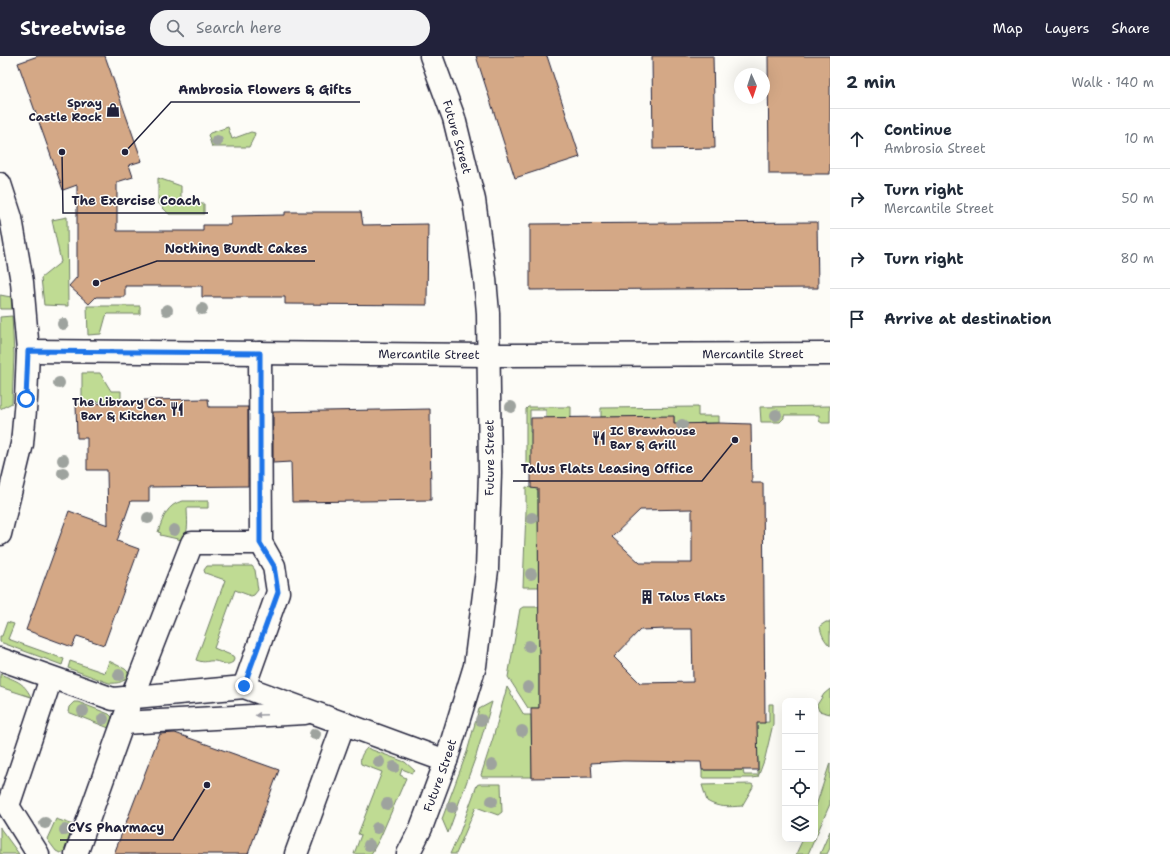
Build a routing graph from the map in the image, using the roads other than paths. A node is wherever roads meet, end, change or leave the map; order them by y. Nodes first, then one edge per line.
1 (431, 56) edge
2 (0, 184) edge
3 (28, 351) junction
4 (260, 353) junction
5 (830, 354) edge
6 (489, 355) junction
7 (0, 534) edge
8 (260, 543) junction
9 (0, 659) edge
10 (51, 678) junction
11 (244, 686) junction
12 (132, 697) junction
13 (314, 712) junction
14 (123, 723) junction
15 (344, 724) junction
16 (446, 761) junction
17 (38, 854) edge
18 (76, 854) edge
19 (296, 854) edge
20 (408, 854) edge

1 - 6 street, Future Street
2 - 3 street
3 - 4 street, Mercantile Street
3 - 7 street
4 - 6 street, Mercantile Street
4 - 8 street
5 - 6 street, Mercantile Street
6 - 16 street, Future Street
8 - 11 street
8 - 12 street
9 - 10 street
10 - 12 street
10 - 17 street
11 - 12 street
11 - 13 street
12 - 14 street
13 -> 14 street
13 - 15 street
14 - 18 street
15 - 16 street
15 - 19 street
16 - 20 street, Future Street

